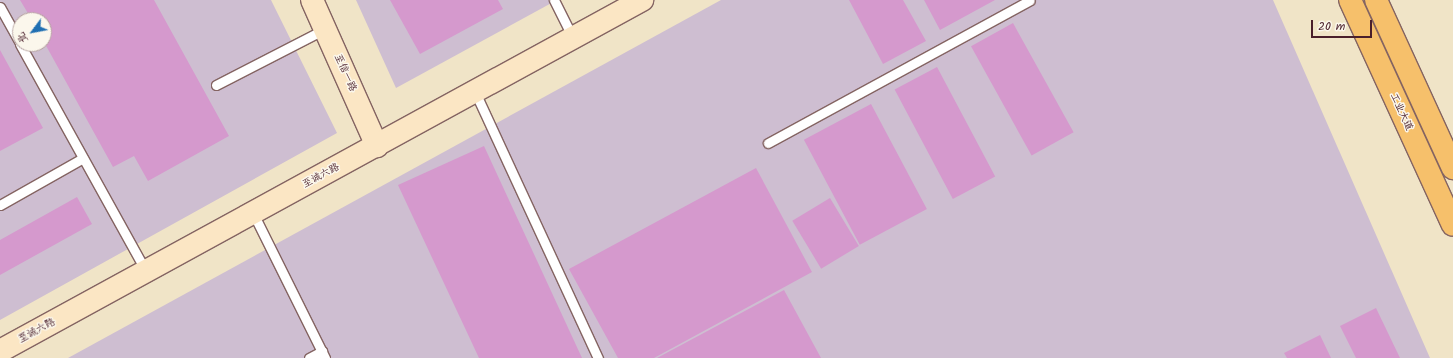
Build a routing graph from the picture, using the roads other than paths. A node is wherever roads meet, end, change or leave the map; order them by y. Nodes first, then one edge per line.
1 (312, 0) edge
2 (554, 0) edge
3 (642, 0) edge
4 (1030, 0) edge
5 (1350, 0) edge
6 (1376, 0) edge
7 (0, 7) edge
8 (12, 29) edge
9 (325, 29) junction
10 (573, 38) junction
11 (24, 52) edge
12 (216, 85) dead end
13 (475, 92) junction
14 (768, 143) dead end
15 (377, 146) junction
16 (83, 158) junction
17 (1453, 168) edge
18 (0, 205) edge
19 (253, 213) junction
20 (1453, 225) edge
21 (146, 272) junction
22 (0, 351) edge
23 (323, 355) edge
24 (309, 358) edge
25 (598, 358) edge

1 - 9 main road, 至信一路
2 - 10 lane
3 - 10 main road, 至诚六路
4 - 14 lane
5 - 20 main road, 工业大道
6 - 17 main road
7 - 8 lane
9 - 12 lane
9 - 15 main road, 至信一路
10 - 13 main road, 至诚六路
11 - 16 lane
13 - 15 main road, 至诚六路
13 - 25 lane
15 - 19 main road, 至诚六路
16 - 18 lane
16 - 21 lane
19 - 21 main road, 至诚六路
19 - 23 lane
21 - 22 main road, 至诚六路
23 - 24 lane

